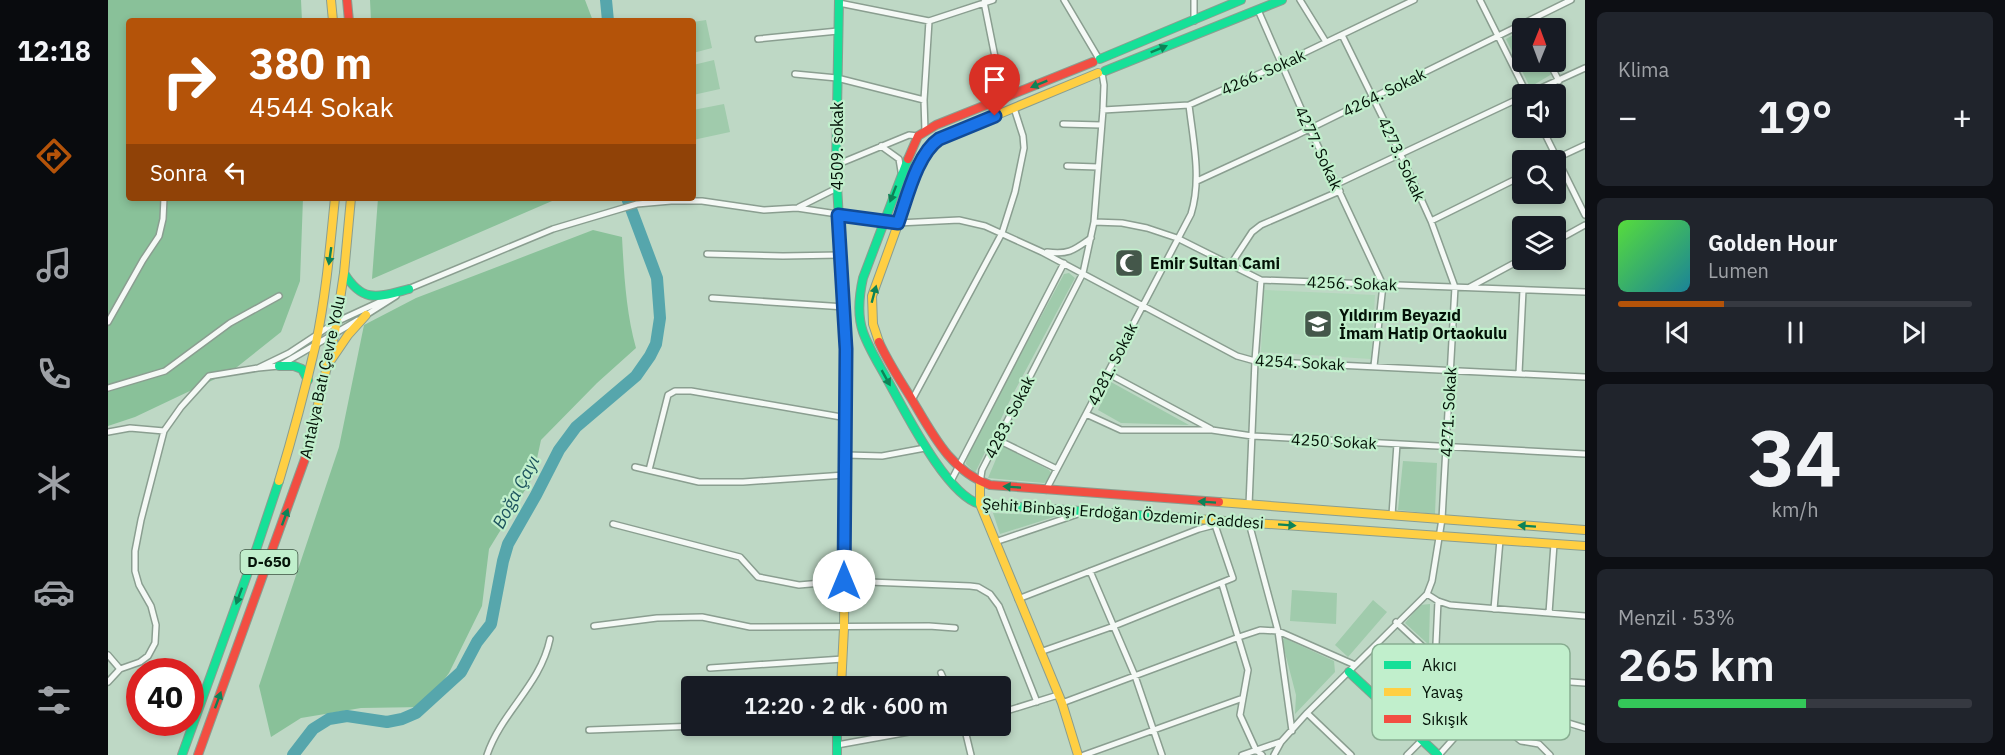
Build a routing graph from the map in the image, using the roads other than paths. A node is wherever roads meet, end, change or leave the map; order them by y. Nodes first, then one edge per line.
1 (331, 0) edge
2 (347, 0) edge
3 (993, 0) edge
4 (1064, 0) edge
5 (1194, 0) edge
6 (1241, 0) edge
7 (1282, 0) edge
8 (1300, 0) edge
9 (1414, 0) edge
10 (1480, 0) edge
11 (1571, 0) edge
12 (839, 2) edge
13 (984, 2) edge
14 (1258, 10) junction
15 (333, 18) edge
16 (349, 18) edge
17 (1533, 18) edge
18 (929, 21) junction
19 (1194, 21) junction
20 (1512, 28) edge
21 (838, 31) junction
22 (1342, 35) junction
23 (1499, 35) junction
24 (758, 39) dead end
25 (1326, 42) junction
26 (1096, 60) junction
27 (1281, 64) junction
28 (1585, 68) edge
29 (1102, 72) junction
30 (1554, 72) edge
31 (795, 74) dead end
32 (837, 78) junction
33 (1558, 81) junction
34 (1523, 84) edge
35 (1551, 84) edge
36 (1006, 97) junction
37 (1373, 98) junction
38 (924, 100) junction
39 (1512, 102) edge
40 (1189, 105) junction
41 (1014, 108) junction
42 (1102, 110) junction
43 (1063, 124) dead end
44 (1101, 125) junction
45 (1310, 129) junction
46 (922, 133) junction
47 (1585, 145) edge
48 (881, 146) junction
49 (1566, 154) edge
50 (1401, 155) junction
51 (836, 165) junction
52 (1067, 166) dead end
53 (1098, 167) junction
54 (902, 172) junction
55 (1566, 180) edge
56 (1197, 181) junction
57 (1512, 181) edge
58 (1337, 184) junction
59 (837, 188) junction
60 (1340, 191) junction
61 (696, 200) edge
62 (164, 201) edge
63 (335, 201) edge
64 (351, 201) edge
65 (669, 201) edge
66 (797, 208) junction
67 (838, 215) junction
68 (1585, 215) edge
69 (883, 221) junction
70 (1431, 221) junction
71 (1094, 222) junction
72 (898, 223) junction
73 (1585, 225) edge
74 (1002, 233) junction
75 (1566, 235) edge
76 (1091, 237) junction
77 (1177, 238) junction
78 (1042, 252) junction
79 (707, 254) dead end
80 (840, 255) junction
81 (1064, 263) junction
82 (1231, 264) junction
83 (1512, 264) edge
84 (344, 273) junction
85 (1083, 273) junction
86 (1261, 280) junction
87 (1383, 285) junction
88 (1455, 287) junction
89 (1468, 288) junction
90 (409, 289) junction
91 (1523, 290) junction
92 (1585, 292) edge
93 (279, 296) dead end
94 (712, 298) dead end
95 (1142, 305) junction
96 (845, 307) junction
97 (366, 315) junction
98 (108, 322) edge
99 (336, 322) junction
100 (334, 332) junction
101 (318, 333) junction
102 (315, 344) junction
103 (1255, 361) junction
104 (328, 365) junction
105 (279, 366) junction
106 (1374, 366) junction
107 (258, 368) junction
108 (1450, 370) junction
109 (1107, 373) junction
110 (1519, 373) junction
111 (1585, 376) edge
112 (308, 380) junction
113 (108, 388) edge
114 (912, 400) junction
115 (1086, 414) junction
116 (847, 418) junction
117 (1212, 430) junction
118 (164, 431) junction
119 (108, 432) edge
120 (1252, 436) junction
121 (998, 440) junction
122 (1397, 444) junction
123 (1445, 447) junction
124 (925, 448) junction
125 (1585, 454) edge
126 (846, 455) junction
127 (957, 465) junction
128 (635, 467) dead end
129 (649, 470) junction
130 (1057, 470) junction
131 (845, 474) junction
132 (951, 481) junction
133 (980, 483) junction
134 (1046, 490) junction
135 (980, 504) junction
136 (1249, 505) junction
137 (1086, 512) junction
138 (1392, 516) junction
139 (1442, 519) junction
140 (1230, 521) junction
141 (1249, 523) junction
142 (613, 524) dead end
143 (1215, 525) junction
144 (1585, 530) edge
145 (1440, 536) junction
146 (1500, 540) junction
147 (995, 542) junction
148 (1554, 544) junction
149 (1585, 546) edge
150 (1090, 571) junction
151 (844, 581) junction
152 (1222, 584) junction
153 (1427, 594) junction
154 (1018, 599) junction
155 (1438, 601) junction
156 (1494, 609) junction
157 (1549, 613) junction
158 (1585, 616) edge
159 (1396, 622) junction
160 (594, 626) dead end
161 (1114, 626) junction
162 (844, 628) junction
163 (955, 628) dead end
164 (1278, 631) junction
165 (1239, 637) junction
166 (550, 639) dead end
167 (1375, 644) edge
168 (1420, 644) edge
169 (1436, 644) edge
170 (1372, 647) edge
171 (1040, 652) junction
172 (108, 655) edge
173 (843, 659) junction
174 (1355, 665) junction
175 (710, 668) dead end
176 (120, 669) junction
177 (1349, 672) junction
178 (941, 673) dead end
179 (842, 676) edge
180 (942, 676) edge
181 (1135, 676) junction
182 (108, 682) edge
183 (1570, 682) edge
184 (1585, 683) edge
185 (1372, 693) edge
186 (1058, 695) junction
187 (1243, 698) junction
188 (1037, 702) junction
189 (1062, 704) junction
190 (1011, 710) edge
191 (1307, 713) junction
192 (1570, 723) edge
193 (681, 727) edge
194 (1585, 728) edge
195 (1153, 729) junction
196 (589, 730) dead end
197 (1292, 731) junction
198 (837, 736) edge
199 (890, 736) edge
200 (966, 736) edge
201 (1451, 740) edge
202 (1520, 740) edge
203 (1421, 741) joint
204 (1281, 742) junction
205 (837, 746) junction
206 (1256, 750) junction
207 (182, 755) edge
208 (198, 755) edge
209 (487, 755) edge
210 (837, 755) edge
211 (971, 755) edge
212 (1078, 755) edge
213 (1084, 755) edge
214 (1161, 755) edge
215 (1242, 755) edge
216 (1262, 755) edge
217 (1274, 755) edge
218 (1351, 755) edge
219 (1407, 755) edge
220 (1438, 755) edge
221 (1551, 755) edge

1 - 15 main road
2 - 16 main road
3 - 13 street
4 - 26 street
5 - 19 street
6 - 19 main road
7 - 14 main road, Şehit Binbaşı Erdoğan Özdemir Caddesi
8 - 25 street
9 - 22 street, 4266. Sokak
10 - 23 street
11 - 17 street, 4264. Sokak
12 - 18 street
12 - 21 main road, 4509. sokak
13 - 18 street
13 - 36 street
14 - 27 street, 4277. Sokak
29 -> 14 main road, Şehit Binbaşı Erdoğan Özdemir Caddesi
18 - 38 street
19 - 26 main road
20 - 23 street, 4264. Sokak
21 - 24 street
21 - 32 main road, 4509. sokak
22 - 25 street, 4266. Sokak
22 - 37 street, 4273. Sokak
23 - 34 street
23 - 37 street, 4264. Sokak
25 - 27 street, 4266. Sokak
26 - 29 main road
26 - 29 main road
26 -> 36 main road
27 - 40 street, 4266. Sokak
27 - 45 street, 4277. Sokak
28 - 33 street
29 - 41 main road, Şehit Binbaşı Erdoğan Özdemir Caddesi
29 - 42 street, 4283. Sokak
30 - 33 street
31 - 32 street
32 - 38 street
32 - 51 main road, 4509. sokak
33 - 35 street
36 - 46 main road
37 - 45 street, 4264. Sokak
37 - 50 street, 4273. Sokak
38 - 46 street
39 - 50 street
40 - 42 street, 4266. Sokak
40 - 56 street, 4281. Sokak
41 - 72 main road, Şehit Binbaşı Erdoğan Özdemir Caddesi
41 - 74 street
42 - 44 street, 4283. Sokak
43 - 44 street
44 - 53 street, 4283. Sokak
45 - 56 street, 4264. Sokak
45 - 58 street, 4277. Sokak
46 - 48 street
46 - 54 main road, Şehit Binbaşı Erdoğan Özdemir Caddesi
47 - 49 street
48 - 51 street
48 - 54 street
50 - 58 street
50 - 70 street, 4273. Sokak
51 - 59 main road, 4509. sokak
52 - 53 street
53 - 71 street, 4283. Sokak
54 -> 69 main road, Şehit Binbaşı Erdoğan Özdemir Caddesi
55 - 68 street
56 - 77 street, 4281. Sokak
57 - 70 street
58 - 60 street, 4277. Sokak
59 - 66 street
59 - 67 main road, 4509. sokak
60 - 82 street
60 - 87 street, 4277. Sokak
61 - 66 street
62 - 98 street
63 -> 101 main road, Antalya Batı Çevre Yolu
64 - 84 main road, Antalya Batı Çevre Yolu
65 - 90 street
66 - 67 street, 4254. Sokak
67 - 69 street, 4254. Sokak
67 - 80 main road, 4509. sokak
69 - 72 street, 4254. Sokak
69 -> 124 main road, Şehit Binbaşı Erdoğan Özdemir Caddesi
70 - 88 street, 4273. Sokak
71 - 76 street, 4283. Sokak
71 - 77 street, 4256. Sokak
72 - 74 street, 4254. Sokak
114 -> 72 main road, Şehit Binbaşı Erdoğan Özdemir Caddesi
73 - 75 street
74 - 78 street, 4254. Sokak
74 - 114 street
76 - 78 street
76 - 85 street, 4283. Sokak
77 - 82 street, 4256. Sokak
77 - 95 street, 4281. Sokak
78 - 81 street, 4254. Sokak
79 - 80 street
80 - 96 main road, 4509. sokak
81 - 85 street, 4254. Sokak
81 - 127 street
82 - 86 street, 4256. Sokak
83 - 89 street
84 - 90 main road
84 - 99 main road, Antalya Batı Çevre Yolu
85 - 95 street, 4254. Sokak
85 - 121 street, 4283. Sokak
86 - 87 street, 4256. Sokak
86 - 103 street
87 - 88 street, 4256. Sokak
87 - 106 street
88 - 89 street, 4256. Sokak
88 - 108 street, 4271. Sokak
89 - 91 street, 4256. Sokak
90 - 97 street
90 - 99 street
91 - 92 street, 4256. Sokak
91 - 110 street
93 - 113 street
94 - 96 street
95 - 103 street, 4254. Sokak
95 - 109 street, 4281. Sokak
96 - 116 main road, 4509. sokak
97 - 100 street
97 - 104 main road
99 - 100 main road, Antalya Batı Çevre Yolu
99 - 101 street
100 - 102 street
100 - 104 main road, Antalya Batı Çevre Yolu
101 - 102 main road, Antalya Batı Çevre Yolu
101 - 107 street
102 - 105 street
102 - 112 main road, Antalya Batı Çevre Yolu
103 - 106 street, 4254. Sokak
103 - 120 street
208 -> 104 main road, Antalya Batı Çevre Yolu / D-650
105 - 107 street
105 - 112 main road
106 - 108 street, 4254. Sokak
107 - 118 street
108 - 110 street, 4254. Sokak
108 - 123 street, 4271. Sokak
109 - 115 street, 4281. Sokak
109 - 117 street
110 - 111 street, 4254. Sokak
112 -> 207 main road, Antalya Batı Çevre Yolu
114 - 127 main road, Şehit Binbaşı Erdoğan Özdemir Caddesi
115 - 117 street, 4250 Sokak
115 - 130 street, 4281. Sokak
116 - 126 main road, 4509. sokak
116 - 129 street
117 - 120 street, 4250 Sokak
118 - 119 street
118 - 176 street
120 - 122 street, 4250 Sokak
120 - 136 street
121 - 130 street
121 - 133 street, 4283. Sokak
122 - 123 street, 4250 Sokak
122 - 138 street
123 - 125 street, 4250 Sokak
123 - 139 street, 4271. Sokak
124 - 126 street
124 - 132 main road, Şehit Binbaşı Erdoğan Özdemir Caddesi
126 - 131 main road, 4509. sokak
127 - 132 street
127 - 133 main road, Şehit Binbaşı Erdoğan Özdemir Caddesi
128 - 129 street
129 - 131 street
130 - 134 street, 4281. Sokak
131 - 151 main road, 4509. sokak
132 - 135 main road, Şehit Binbaşı Erdoğan Özdemir Caddesi
134 -> 133 main road, Şehit Binbaşı Erdoğan Özdemir Caddesi
133 - 135 main road, 4283. Sokak
136 -> 134 main road, Şehit Binbaşı Erdoğan Özdemir Caddesi
135 - 137 main road, Şehit Binbaşı Erdoğan Özdemir Caddesi
135 - 147 main road, 4283. Sokak
136 - 138 main road, Şehit Binbaşı Erdoğan Özdemir Caddesi
137 - 140 main road, Şehit Binbaşı Erdoğan Özdemir Caddesi
137 - 147 street
138 - 139 main road, Şehit Binbaşı Erdoğan Özdemir Caddesi
144 -> 139 main road, Şehit Binbaşı Erdoğan Özdemir Caddesi
139 - 145 street, 4271. Sokak
140 - 141 main road, Şehit Binbaşı Erdoğan Özdemir Caddesi
140 - 143 street
141 -> 145 main road, Şehit Binbaşı Erdoğan Özdemir Caddesi
141 - 164 street
142 - 151 street
143 - 150 street
143 - 152 street
145 - 146 main road, Şehit Binbaşı Erdoğan Özdemir Caddesi
145 - 153 street, 4271. Sokak
146 - 148 main road, Şehit Binbaşı Erdoğan Özdemir Caddesi
146 - 156 street
147 - 154 main road, 4283. Sokak
148 - 149 main road, Şehit Binbaşı Erdoğan Özdemir Caddesi
148 - 157 street
150 - 154 street
150 - 161 street
151 - 162 main road, 4509. sokak
151 - 188 street
152 - 161 street
152 - 165 street
153 - 155 street
153 - 159 street
154 - 171 main road, 4283. Sokak
155 - 156 street
155 - 169 street
156 - 157 street
157 - 158 street
159 - 167 street
159 - 168 street
160 - 162 street
161 - 171 street
161 - 181 street
162 - 163 street
162 - 173 main road, 4509. sokak
164 - 165 street
164 - 174 street
164 - 197 street
165 - 181 street
165 - 187 street
166 - 209 street
170 - 174 street
171 - 186 main road, 4283. Sokak
172 - 176 street
173 - 175 street
173 - 179 main road, 4509. sokak
174 - 177 street
176 - 182 street
177 - 185 main road
177 - 191 street
178 - 180 street
181 - 189 street
181 - 195 street
183 - 184 street
186 - 188 street
186 - 189 main road, 4283. Sokak
187 - 195 street
187 - 206 street
188 - 190 street
189 - 212 main road, 4283. Sokak
191 - 197 street
191 - 218 street
192 - 194 street
193 - 196 street
195 - 213 street
195 - 214 street
197 - 204 street
198 - 205 main road
199 - 205 street
200 - 211 street
201 - 220 street
202 - 221 street
203 - 219 street
203 - 220 main road
204 - 206 street
204 - 217 street
205 - 210 main road
206 - 215 street
206 - 216 street

